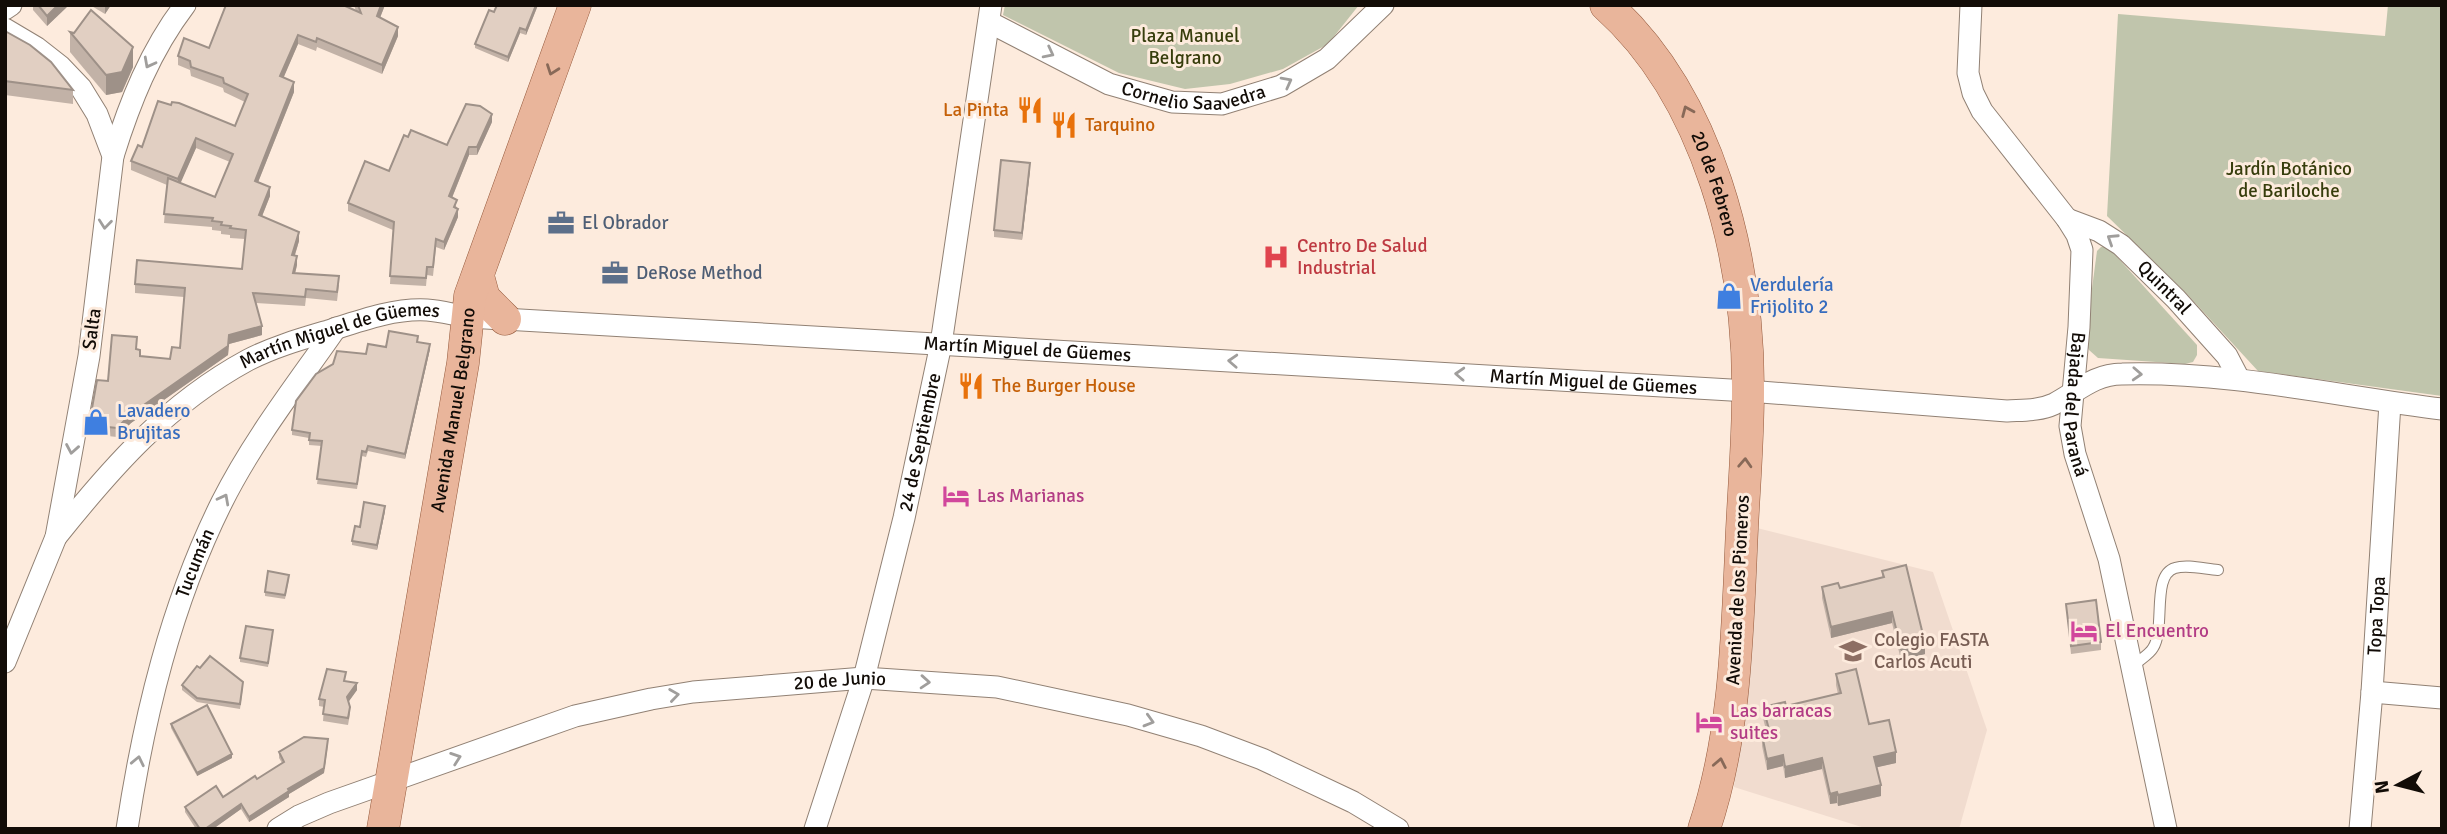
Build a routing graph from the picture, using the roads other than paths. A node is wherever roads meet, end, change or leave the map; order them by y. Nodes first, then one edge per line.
1 (11, 5) edge
2 (185, 5) edge
3 (575, 5) edge
4 (1383, 5) edge
5 (1606, 5) edge
6 (1971, 5) edge
7 (5, 9) edge
8 (990, 14) edge
9 (5, 29) edge
10 (113, 156) junction
11 (2067, 219) junction
12 (478, 276) junction
13 (469, 317) junction
14 (505, 319) junction
15 (336, 328) junction
16 (941, 344) junction
17 (2239, 379) junction
18 (1748, 391) junction
19 (2072, 391) junction
20 (2390, 403) junction
21 (2442, 409) edge
22 (56, 537) junction
23 (2218, 570) dead end
24 (5, 662) edge
25 (2133, 666) junction
26 (864, 678) junction
27 (2372, 692) junction
28 (2442, 698) edge
29 (391, 780) junction
30 (127, 829) edge
31 (278, 829) edge
32 (383, 829) edge
33 (815, 829) edge
34 (1398, 829) edge
35 (1704, 829) edge
36 (2166, 829) edge
37 (2360, 829) edge

1 - 7 street
2 -> 10 street
3 -> 12 main road, Avenida Manuel Belgrano
8 -> 4 street, Cornelio Saavedra
18 -> 5 main road, 20 de Febrero
6 - 11 street, Bajada del Paraná
8 - 16 street, 24 de Septiembre
9 - 10 street, Salta
10 -> 22 street, Salta
17 -> 11 street, Quintral
11 - 19 street, Bajada del Paraná
12 - 13 main road, Avenida Manuel Belgrano
12 - 14 main road
13 - 14 street, Martín Miguel de Güemes
13 - 15 street, Martín Miguel de Güemes
13 - 29 main road, Avenida Manuel Belgrano
14 - 16 street, Martín Miguel de Güemes
15 - 22 street, Martín Miguel de Güemes
30 -> 15 street, Tucumán
18 -> 16 street, Martín Miguel de Güemes
16 - 26 street, 24 de Septiembre
19 -> 17 street
17 - 20 street
18 - 19 street, Martín Miguel de Güemes
35 -> 18 main road, Avenida de los Pioneros
19 - 25 street, Bajada del Paraná
20 - 21 street
20 - 27 street, Topa Topa
22 - 24 street, Salta
23 - 25 lane
25 - 36 street, Bajada del Paraná
29 -> 26 street, 20 de Junio
26 - 33 street, 24 de Septiembre
26 -> 34 street, 20 de Junio
27 - 28 street
27 - 37 street, Topa Topa
29 - 31 street, 20 de Junio
29 - 32 main road, Avenida Manuel Belgrano

